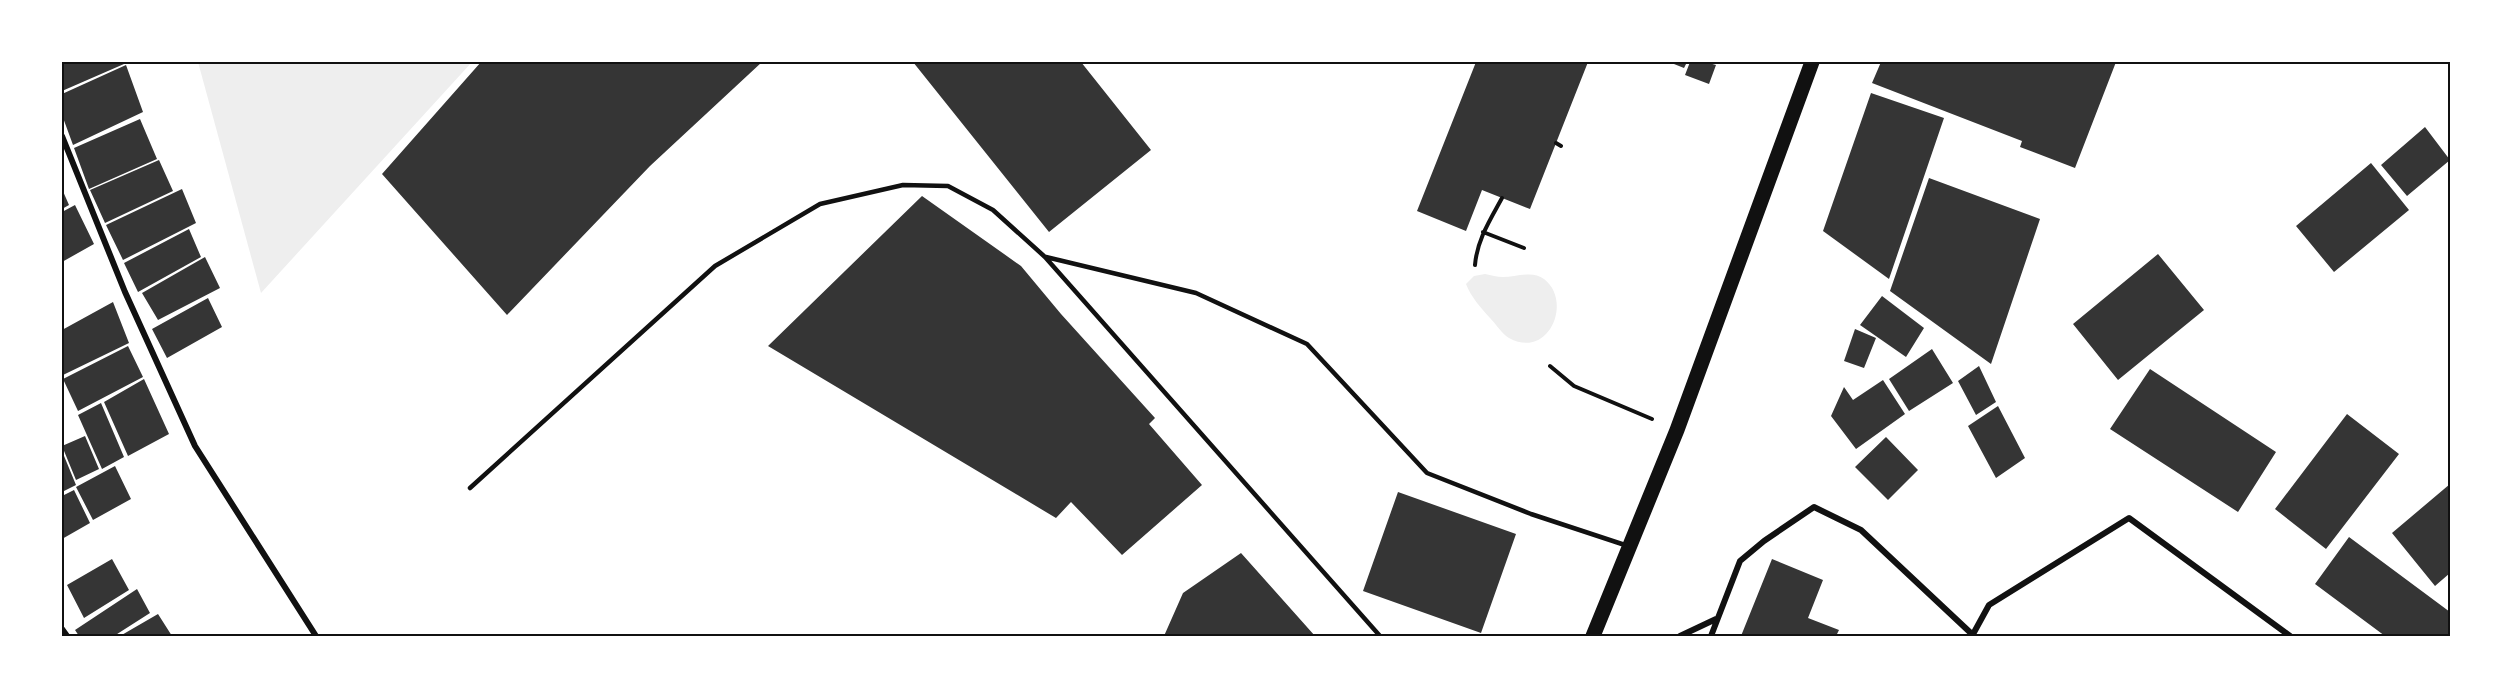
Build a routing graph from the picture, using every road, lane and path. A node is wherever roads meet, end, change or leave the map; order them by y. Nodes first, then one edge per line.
1 (1812, 62) edge
2 (62, 136) edge
3 (1556, 143) dead end
4 (1561, 146) dead end
5 (1502, 198) dead end
6 (1483, 232) junction
7 (1524, 248) dead end
8 (1045, 257) junction
9 (1475, 265) dead end
10 (1550, 366) dead end
11 (1677, 430) junction
12 (471, 488) dead end
13 (1631, 547) junction
14 (1716, 619) junction
15 (62, 629) edge
16 (67, 636) edge
17 (316, 636) edge
18 (1380, 636) edge
19 (1593, 636) edge
20 (1680, 636) edge
21 (1711, 636) edge
22 (1973, 636) edge
23 (2290, 636) edge

1 - 11 main road
2 - 17 street
3 - 4 path
5 - 6 path
6 - 7 path
6 - 9 path
8 - 12 lane
8 - 13 lane
8 - 18 lane
10 - 11 path
11 - 13 main road
13 - 19 main road
14 - 20 street
14 - 21 street
14 - 22 street
15 - 16 street
22 - 23 street

